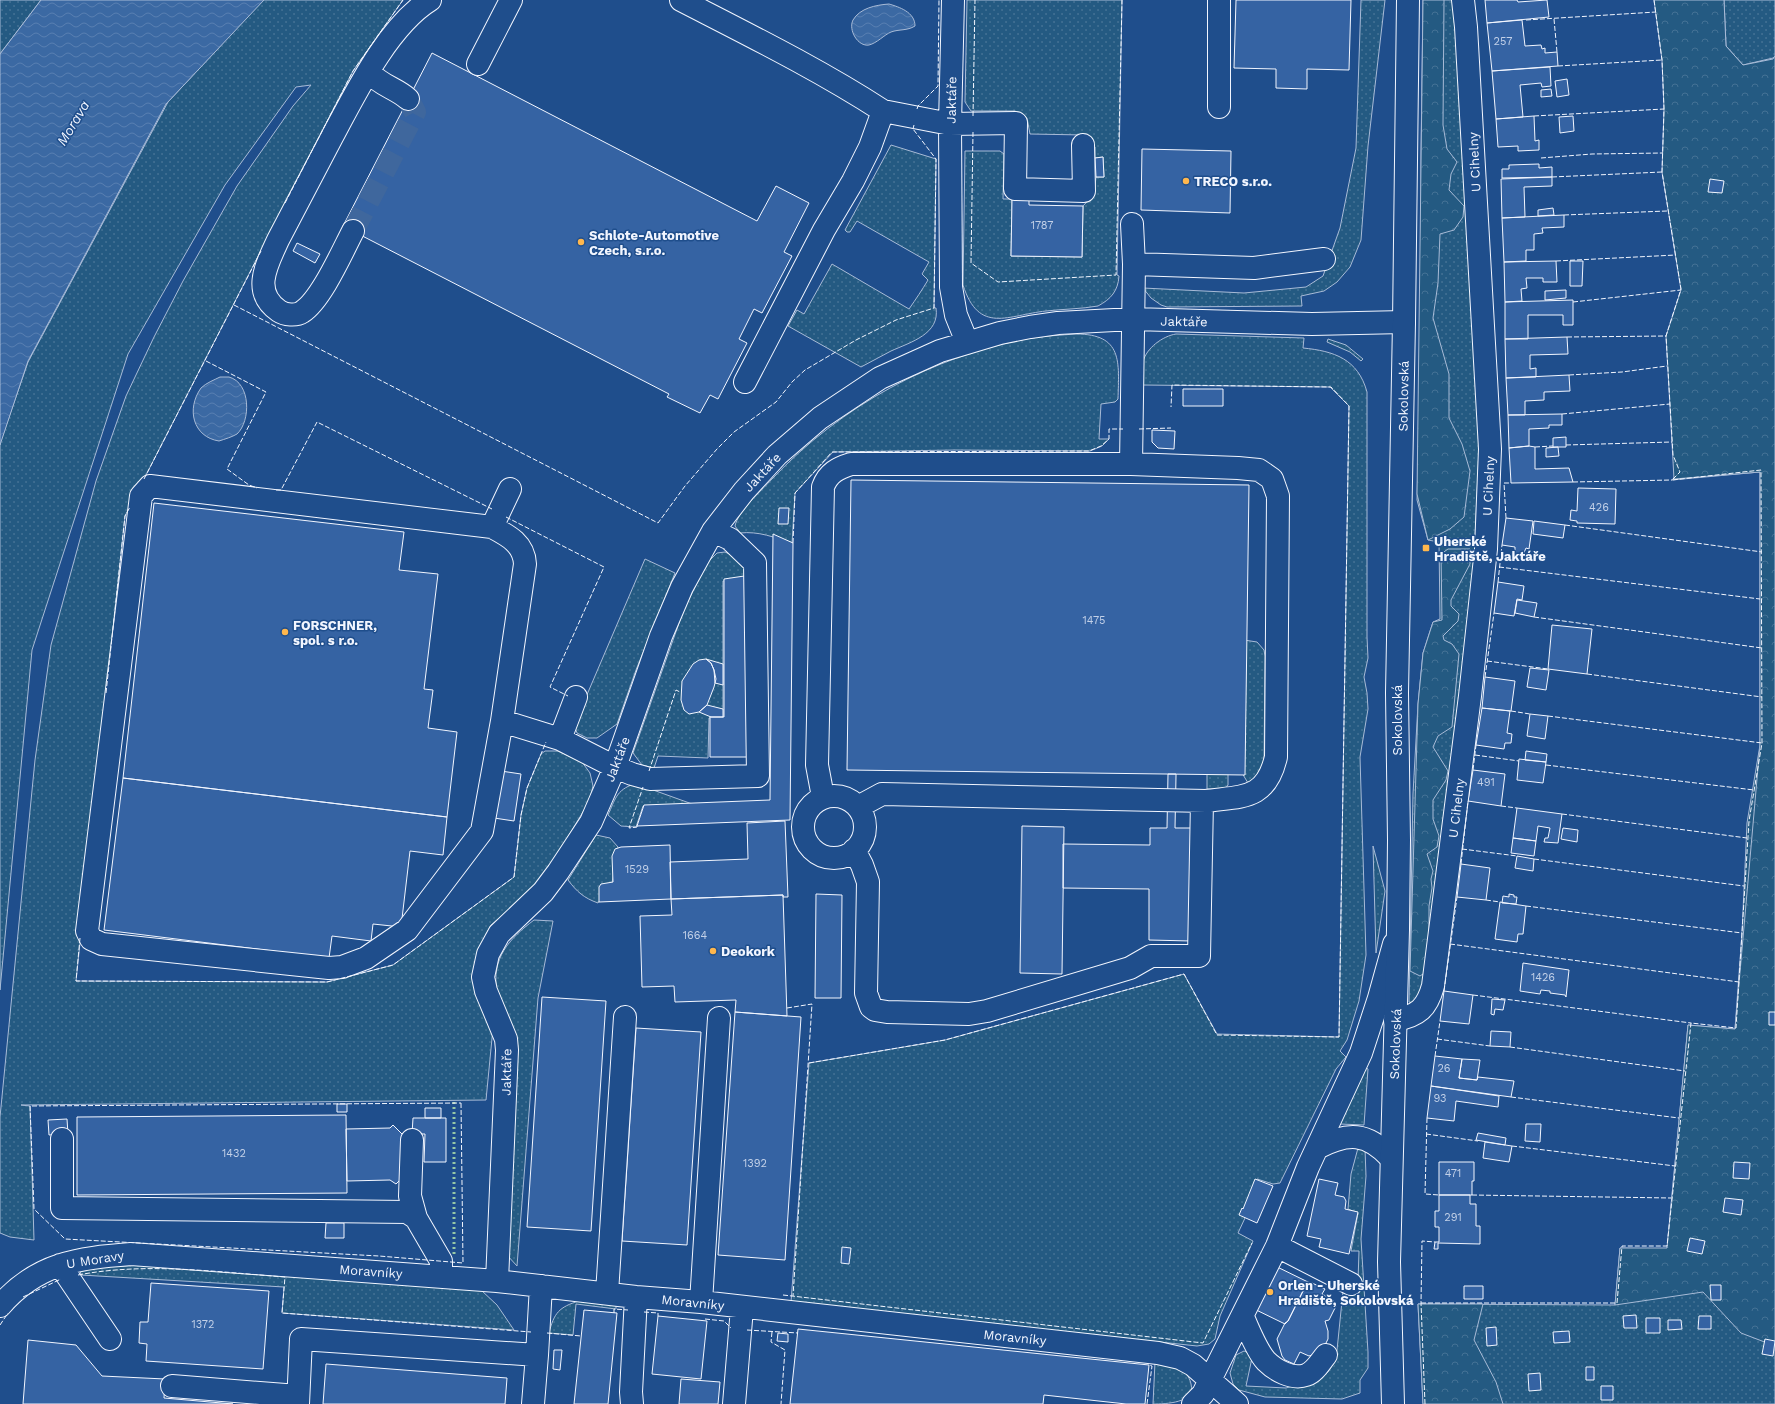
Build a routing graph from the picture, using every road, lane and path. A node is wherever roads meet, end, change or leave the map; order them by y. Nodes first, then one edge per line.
1 (430, 0) edge
2 (511, 0) edge
3 (680, 0) edge
4 (954, 0) edge
5 (1219, 0) edge
6 (1408, 0) edge
7 (1463, 0) edge
8 (478, 64) dead end
9 (369, 72) junction
10 (408, 99) dead end
11 (1219, 107) dead end
12 (883, 111) junction
13 (950, 124) junction
14 (1083, 145) dead end
15 (1132, 224) dead end
16 (353, 231) tunnel mouth
17 (1324, 259) dead end
18 (1134, 264) junction
19 (1133, 320) junction
20 (1404, 322) junction
21 (967, 342) junction
22 (745, 382) dead end
23 (1131, 464) junction
24 (510, 489) dead end
25 (492, 527) junction
26 (713, 532) junction
27 (576, 697) dead end
28 (502, 721) junction
29 (560, 739) junction
30 (615, 767) junction
31 (823, 797) junction
32 (1202, 801) junction
33 (858, 807) junction
34 (854, 850) junction
35 (1398, 930) junction
36 (624, 1017) dead end
37 (719, 1018) dead end
38 (1395, 1020) junction
39 (62, 1139) dead end
40 (412, 1140) dead end
41 (1317, 1148) junction
42 (1391, 1158) junction
43 (416, 1218) junction
44 (1277, 1246) junction
45 (131, 1254) joint
46 (60, 1264) junction
47 (441, 1276) junction
48 (496, 1282) junction
49 (1351, 1284) dead end
50 (541, 1286) junction
51 (607, 1293) junction
52 (636, 1297) junction
53 (701, 1302) junction
54 (0, 1306) edge
55 (742, 1308) junction
56 (1242, 1316) junction
57 (110, 1339) dead end
58 (536, 1355) junction
59 (1326, 1355) dead end
60 (1209, 1380) junction
61 (172, 1386) dead end
62 (298, 1400) edge
63 (533, 1404) edge
64 (632, 1404) edge
65 (734, 1404) edge
66 (1193, 1404) edge
67 (1237, 1404) edge
68 (1393, 1404) edge

1 - 9 street
2 - 8 street
3 - 12 street
4 - 13 street, Jaktáře
5 - 11 street
6 - 20 street, Sokolovská
7 - 38 street, U Cihelny
9 - 10 street
9 - 16 street
12 - 13 street
12 - 22 street
13 - 14 street
13 - 21 street, Jaktáře
15 - 18 street
17 - 18 street
18 - 19 street
19 - 20 street, Jaktáře
19 - 21 street, Jaktáře
19 - 23 street
20 - 35 street, Sokolovská
21 - 26 street, Jaktáře
23 - 31 street
23 - 32 street
24 - 25 street
25 - 28 street
25 - 28 street
26 - 30 street, Jaktáře
26 - 30 street
27 - 29 street
28 - 29 street
29 - 30 street
30 - 48 street, Jaktáře
31 - 33 street
31 - 34 street
32 - 33 street
32 - 34 street
33 - 34 street
35 - 38 street, Sokolovská
35 - 41 street
36 - 51 street
37 - 53 street
38 - 42 street, Sokolovská
39 - 43 street
40 - 43 street
41 - 42 street
41 - 44 street
42 - 68 street, Sokolovská
43 - 47 street
44 - 49 street
44 - 56 street
45 - 46 street, U Moravy
45 - 47 street, Moravníky
46 - 54 street, U Moravy
46 - 57 street
47 - 48 street, Moravníky
48 - 50 street, Moravníky
50 - 51 street, Moravníky
50 - 58 street
51 - 52 street, Moravníky
52 - 53 street, Moravníky
52 - 64 street
53 - 55 street, Moravníky
55 - 60 street, Moravníky
55 - 65 street
56 - 59 street
56 - 60 street
58 - 62 street
58 - 63 street
60 - 66 street
60 - 67 street, Moravníky
61 - 62 street

